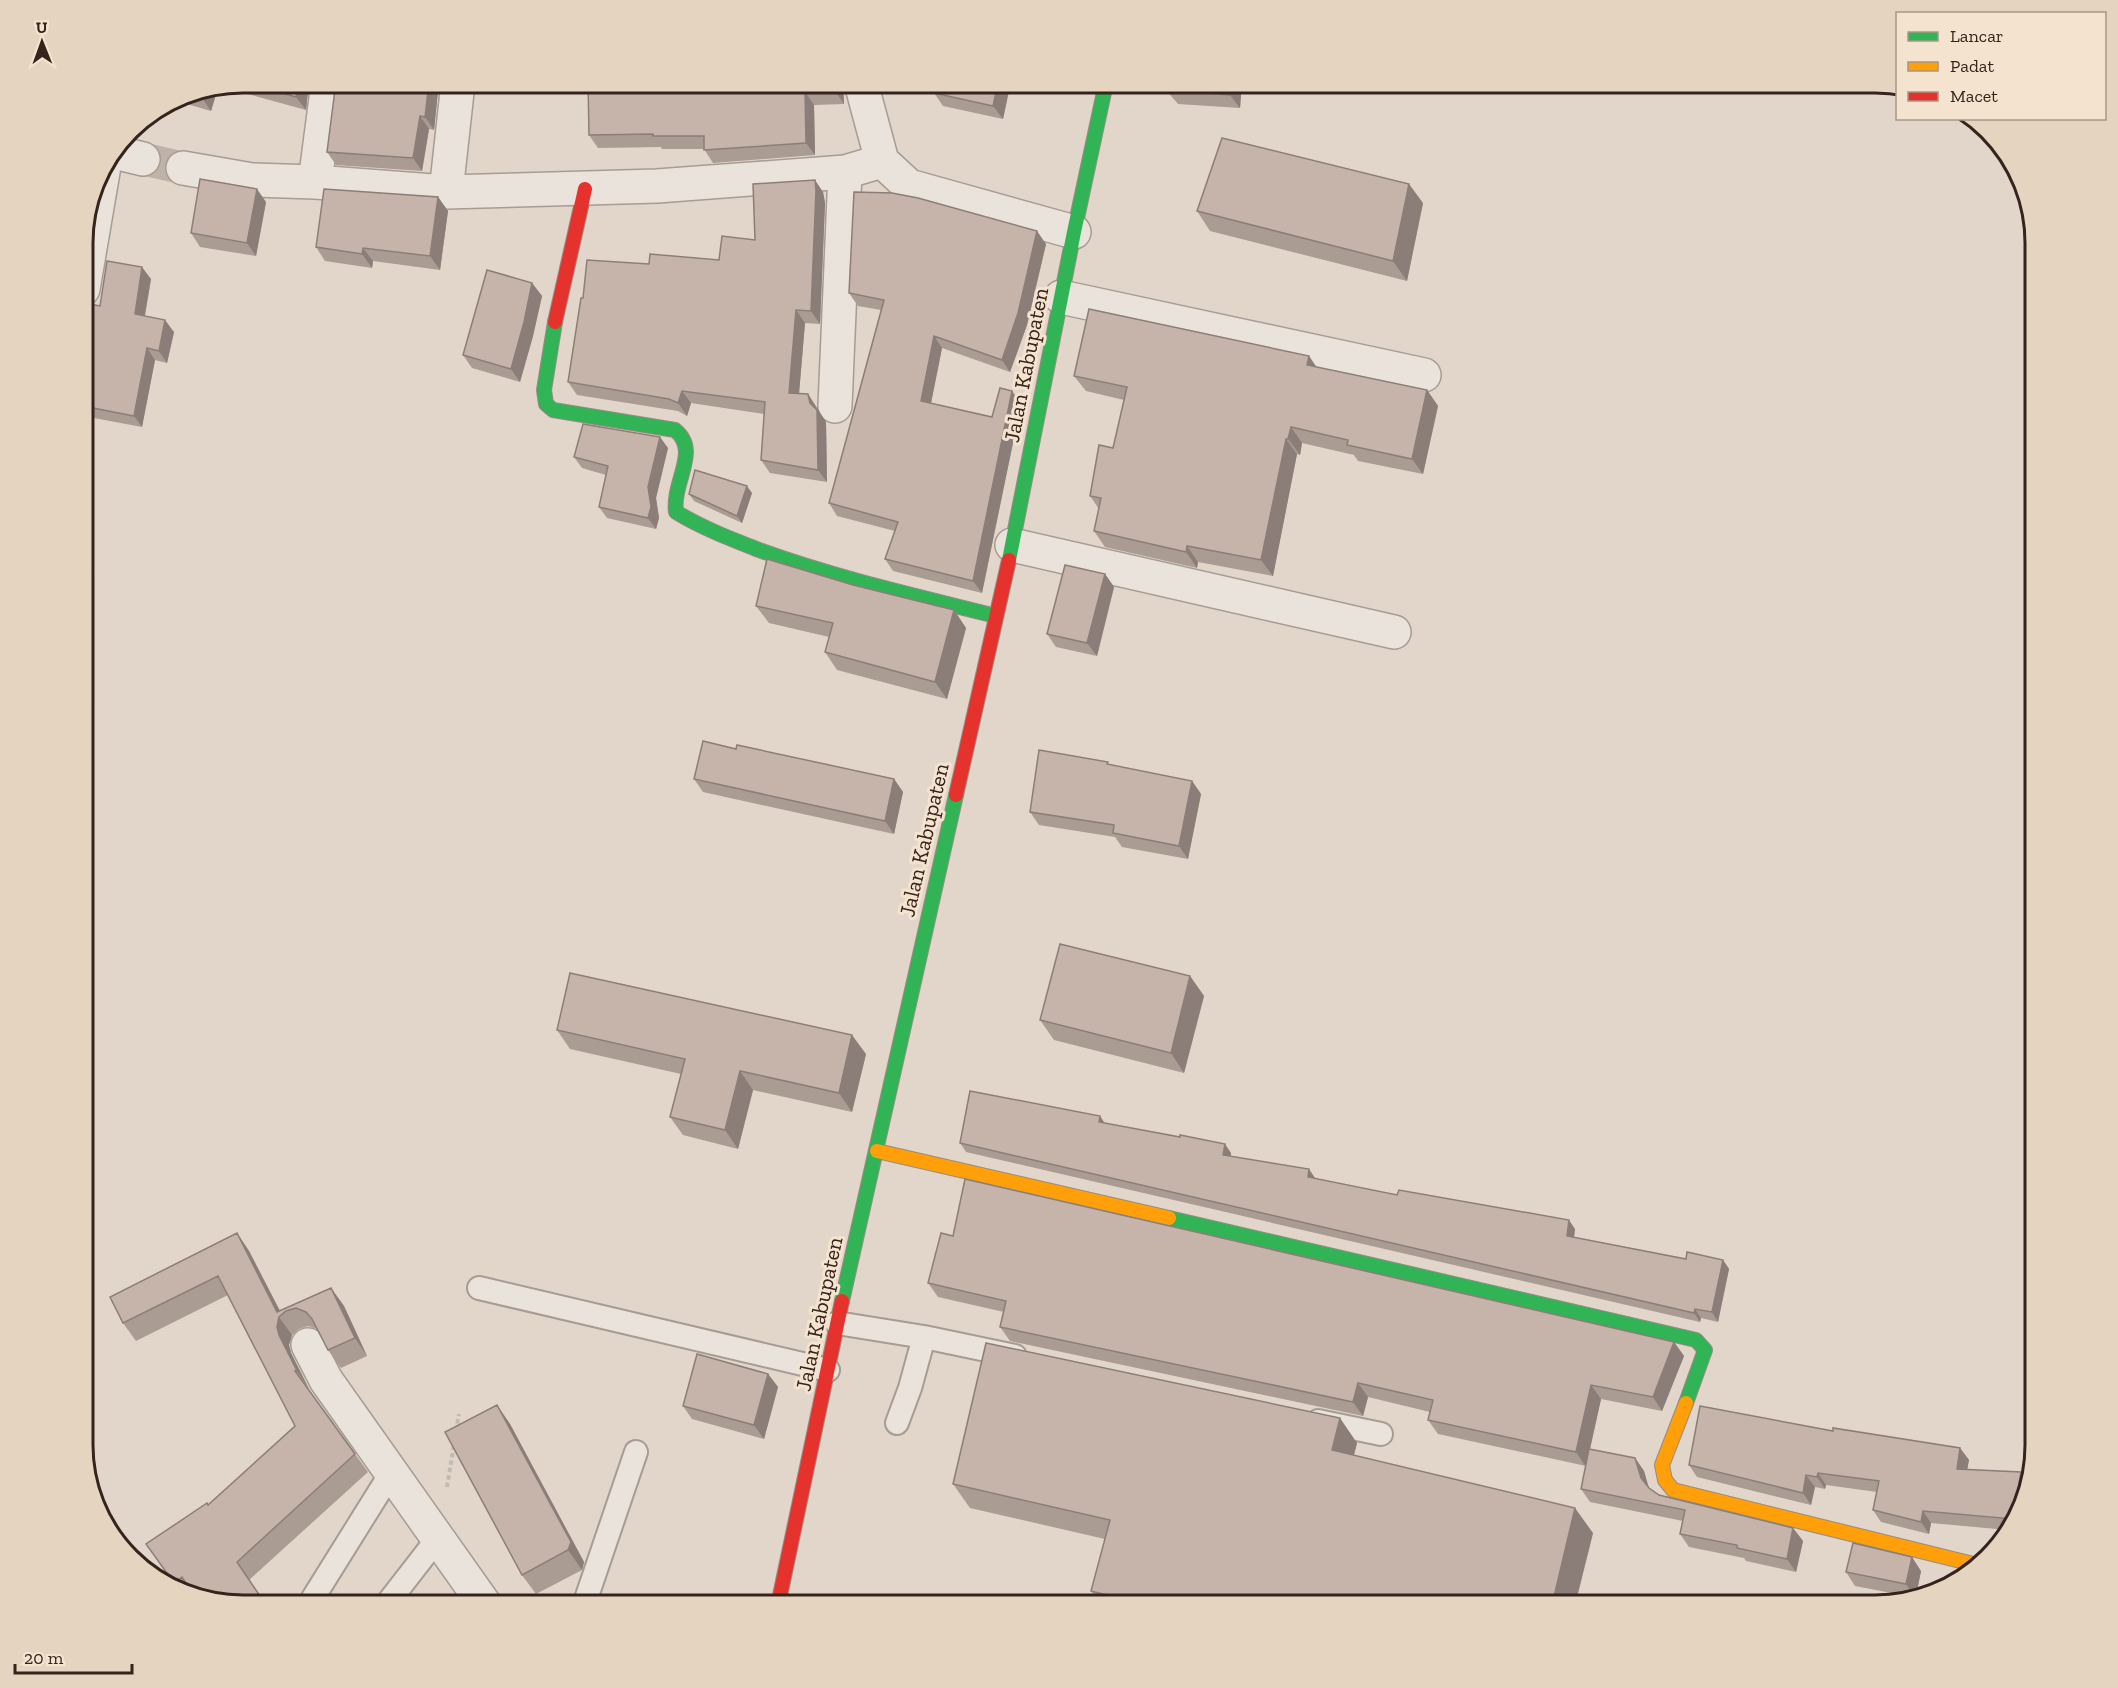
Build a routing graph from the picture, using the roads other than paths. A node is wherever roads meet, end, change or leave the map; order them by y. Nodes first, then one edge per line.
1 (327, 93) edge
2 (457, 93) edge
3 (864, 93) edge
4 (1104, 93) edge
5 (882, 161) junction
6 (183, 168) tunnel mouth
7 (845, 172) junction
8 (315, 182) junction
9 (585, 189) junction
10 (446, 192) junction
11 (1074, 232) junction
12 (1061, 297) junction
13 (1424, 375) dead end
14 (835, 406) dead end
15 (1012, 545) junction
16 (996, 616) junction
17 (1395, 632) dead end
18 (877, 1151) junction
19 (479, 1288) dead end
20 (837, 1323) junction
21 (924, 1337) junction
22 (308, 1345) dead end
23 (1041, 1362) edge
24 (828, 1370) junction
25 (1299, 1417) edge
26 (897, 1423) dead end
27 (1381, 1434) dead end
28 (636, 1452) dead end
29 (392, 1473) junction
30 (438, 1538) junction
31 (1968, 1563) edge
32 (315, 1595) edge
33 (394, 1595) edge
34 (478, 1595) edge
35 (587, 1595) edge
36 (780, 1595) edge

1 - 8 street
2 - 10 street
3 - 5 street
4 - 11 street, Jalan Kabupaten
5 - 7 street
5 - 11 street
6 - 8 street
7 - 9 street
7 - 14 street
8 - 10 street
9 - 10 street
9 - 16 street
11 - 12 street, Jalan Kabupaten
12 - 13 street
12 - 15 street, Jalan Kabupaten
15 - 16 street, Jalan Kabupaten
15 - 17 street
16 - 18 street, Jalan Kabupaten
18 - 20 street, Jalan Kabupaten
18 - 31 street
19 - 24 lane
20 - 21 lane
20 - 24 street, Jalan Kabupaten
21 - 23 lane
21 - 26 lane
22 - 29 street
24 - 36 street, Jalan Kabupaten
25 - 27 lane
28 - 35 lane
29 - 30 street
29 - 32 lane
30 - 33 lane
30 - 34 street

